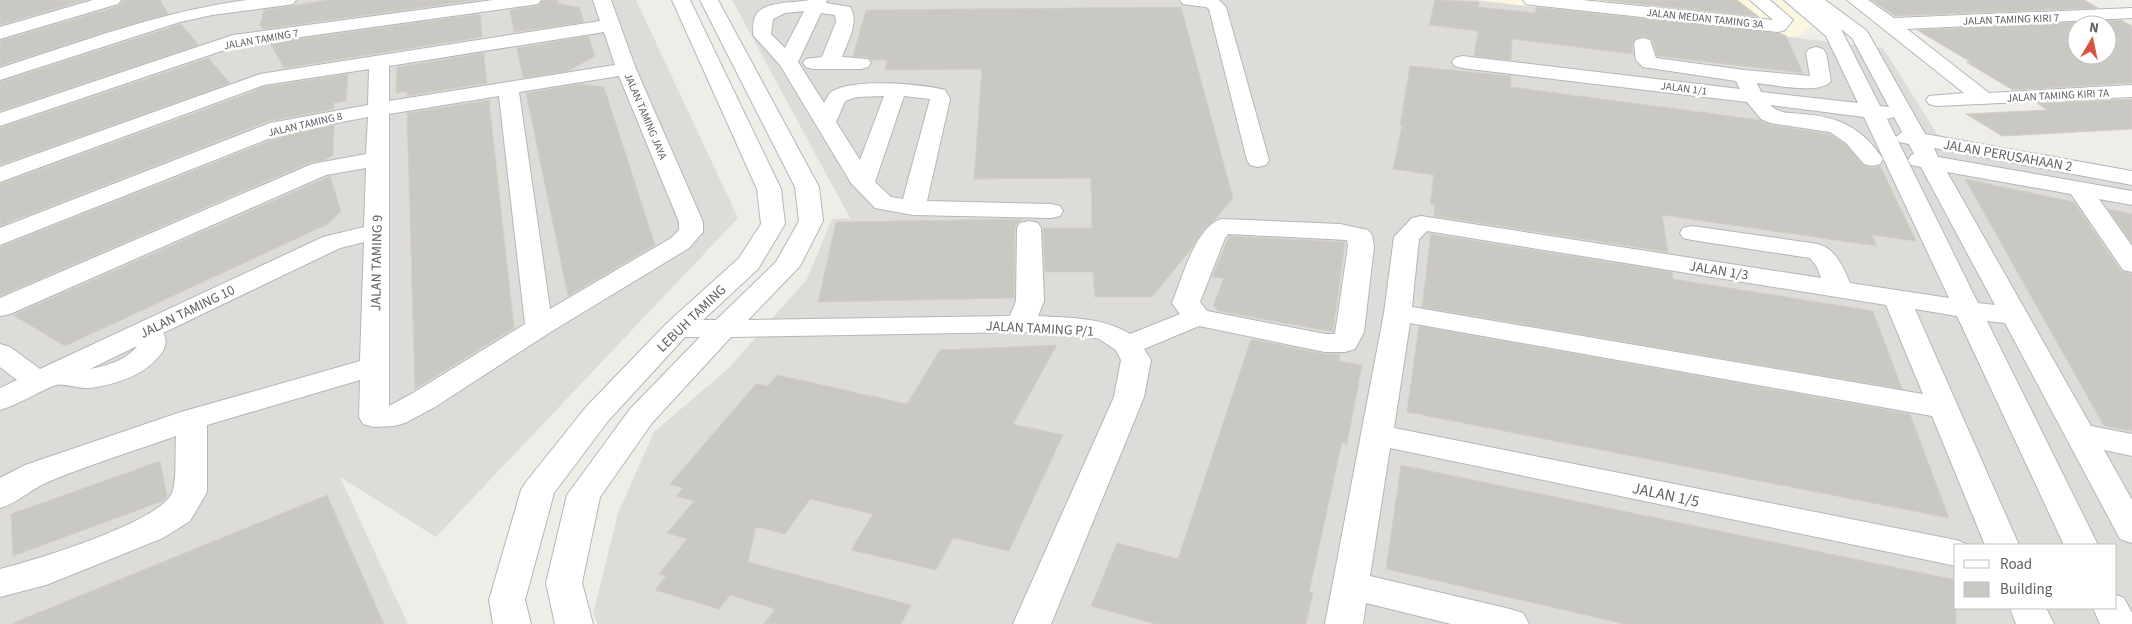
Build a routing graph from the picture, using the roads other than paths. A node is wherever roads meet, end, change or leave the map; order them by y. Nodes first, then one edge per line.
1 (112, 0) edge
2 (287, 0) edge
3 (532, 0) edge
4 (602, 0) edge
5 (1189, 0) edge
6 (1532, 0) edge
7 (1759, 0) edge
8 (1793, 0) edge
9 (1814, 0) edge
10 (1856, 0) edge
11 (2113, 0) edge
12 (694, 1) edge
13 (817, 3) edge
14 (1588, 3) edge
15 (208, 5) edge
16 (1990, 5) dead end
17 (2132, 10) edge
18 (2132, 14) edge
19 (2014, 18) junction
20 (1890, 24) junction
21 (610, 25) junction
22 (0, 33) edge
23 (1643, 44) dead end
24 (1816, 53) dead end
25 (246, 60) junction
26 (379, 61) junction
27 (788, 62) junction
28 (1462, 62) dead end
29 (830, 63) junction
30 (861, 63) dead end
31 (626, 69) junction
32 (0, 74) edge
33 (1744, 76) junction
34 (508, 88) junction
35 (896, 90) junction
36 (806, 91) junction
37 (2132, 91) edge
38 (847, 92) junction
39 (1753, 97) junction
40 (1984, 99) junction
41 (1936, 100) dead end
42 (379, 109) junction
43 (1905, 115) junction
44 (0, 120) edge
45 (826, 121) junction
46 (1918, 139) junction
47 (1880, 140) junction
48 (378, 159) junction
49 (1258, 160) dead end
50 (1931, 161) junction
51 (0, 175) edge
52 (2132, 178) edge
53 (863, 183) junction
54 (2079, 188) junction
55 (2132, 198) edge
56 (913, 208) junction
57 (1051, 211) dead end
58 (1029, 228) dead end
59 (377, 232) junction
60 (1692, 233) dead end
61 (0, 237) edge
62 (2132, 264) edge
63 (1839, 289) junction
64 (1897, 298) junction
65 (0, 308) edge
66 (1968, 310) junction
67 (1398, 313) junction
68 (1196, 317) junction
69 (2016, 317) junction
70 (1021, 324) junction
71 (539, 327) junction
72 (724, 328) junction
73 (677, 329) junction
74 (1128, 345) junction
75 (0, 353) edge
76 (375, 366) junction
77 (48, 377) junction
78 (0, 400) edge
79 (1944, 408) junction
80 (192, 419) junction
81 (1377, 435) junction
82 (2080, 435) junction
83 (2132, 445) edge
84 (0, 496) edge
85 (2132, 530) edge
86 (2002, 544) edge
87 (2081, 544) edge
88 (1954, 553) edge
89 (0, 583) edge
90 (1351, 586) junction
91 (2028, 609) edge
92 (2112, 609) edge
93 (512, 624) edge
94 (574, 624) edge
95 (1032, 624) edge
96 (1344, 624) edge
97 (1510, 624) edge
98 (2035, 624) edge
99 (2119, 624) edge

1 - 22 street
2 - 15 street
3 - 25 street, JALAN TAMING 7
4 - 21 street, JALAN TAMING JAYA
5 - 49 street
6 - 14 street, JALAN MEDAN TAMING 3A
7 - 14 street, JALAN MEDAN TAMING 3A
8 - 47 street
9 - 43 street
10 - 20 street
11 - 17 street
12 - 72 street, LEBUH TAMING
12 - 73 street, LEBUH TAMING
13 - 27 street
13 - 27 street
13 - 29 street
15 - 25 street
15 - 32 street
16 - 19 street
18 - 19 street, JALAN TAMING KIRI 7
19 - 20 street, JALAN TAMING KIRI 7
20 - 40 street
21 - 26 street
21 - 31 street, JALAN TAMING JAYA
23 - 33 street
24 - 33 street
25 - 26 street
25 - 44 street, JALAN TAMING 7
25 - 51 street
26 - 42 street, JALAN TAMING 9
27 - 29 street
27 - 36 street
28 - 39 street, JALAN 1/1
29 - 30 street
31 - 34 street, JALAN TAMING 8
31 - 71 street, JALAN TAMING JAYA
33 - 39 street
34 - 42 street, JALAN TAMING 8
34 - 71 street
35 - 38 street
35 - 53 street
35 - 56 street
36 - 38 street
36 - 45 street
37 - 40 street, JALAN TAMING KIRI 7A
38 - 45 street
39 - 47 street, JALAN 1/1
39 - 47 street
40 - 41 street, JALAN TAMING KIRI 7A
42 - 48 street, JALAN TAMING 9
42 - 61 street, JALAN TAMING 8
43 - 46 street
43 - 47 street, JALAN 1/1
45 - 53 street
46 - 47 street, JALAN PERUSAHAAN 2
46 - 50 street
46 - 52 street, JALAN PERUSAHAAN 2
47 - 50 street
47 - 66 street
48 - 59 street, JALAN TAMING 9
48 - 65 street
50 - 54 street
50 - 69 street
53 - 56 street
54 - 55 street
54 - 62 street
56 - 57 street
58 - 70 street
59 - 76 street, JALAN TAMING 9
59 - 77 street, JALAN TAMING 10
60 - 63 street
63 - 64 street, JALAN 1/3
63 - 67 street, JALAN 1/3
64 - 66 street, JALAN 1/3
64 - 79 street
66 - 69 street, JALAN 1/3
66 - 87 street
67 - 79 street
67 - 81 street
68 - 68 street
68 - 74 street
69 - 82 street
70 - 72 street, JALAN TAMING P/1
70 - 74 street, JALAN TAMING P/1
71 - 76 street, JALAN TAMING 9
72 - 73 street, JALAN TAMING P/1
72 - 94 street, LEBUH TAMING
73 - 93 street, LEBUH TAMING
74 - 95 street
75 - 77 street
76 - 80 street
77 - 78 street
79 - 86 street
80 - 84 street
80 - 89 street
81 - 88 street, JALAN 1/5
81 - 90 street
82 - 83 street
82 - 85 street
90 - 96 street
90 - 97 street
91 - 98 street
92 - 99 street

